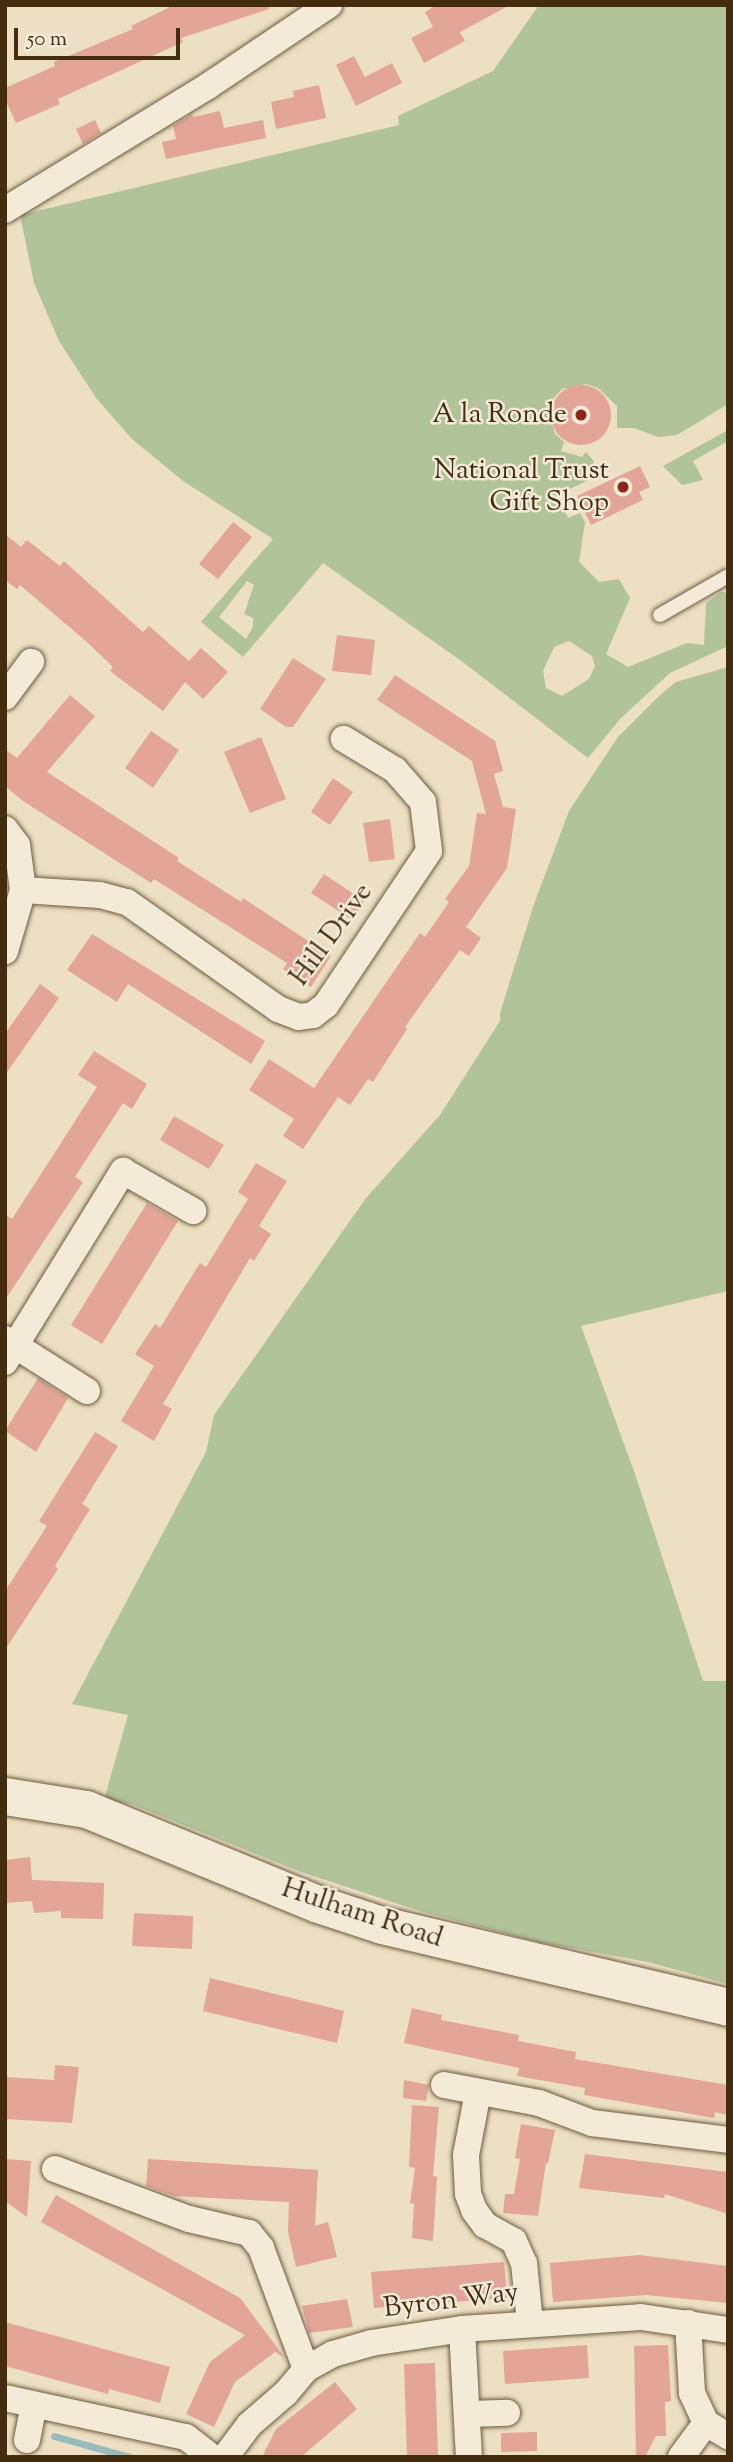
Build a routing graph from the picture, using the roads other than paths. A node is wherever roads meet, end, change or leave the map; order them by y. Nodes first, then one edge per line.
1 (329, 5) edge
2 (5, 209) edge
3 (728, 576) edge
4 (660, 615) dead end
5 (31, 662) dead end
6 (5, 697) edge
7 (344, 739) dead end
8 (5, 829) edge
9 (23, 890) junction
10 (5, 951) edge
11 (193, 1211) dead end
12 (9, 1349) edge
13 (86, 1391) dead end
14 (5, 1796) edge
15 (728, 2007) edge
16 (444, 2085) dead end
17 (478, 2092) junction
18 (728, 2140) edge
19 (55, 2169) dead end
20 (530, 2323) junction
21 (688, 2323) junction
22 (462, 2329) junction
23 (728, 2330) edge
24 (306, 2369) junction
25 (5, 2398) edge
26 (34, 2405) junction
27 (507, 2413) dead end
28 (469, 2414) junction
29 (717, 2429) edge
30 (27, 2440) dead end
31 (212, 2457) edge
32 (225, 2457) edge
33 (470, 2457) edge
34 (681, 2457) edge

1 - 2 street
3 - 4 lane
5 - 6 street
7 - 9 street, Hill Drive
8 - 9 street
9 - 10 street
11 - 12 street
12 - 13 street
14 - 15 street, Hulham Road
16 - 17 street
17 - 18 street
17 - 20 street
19 - 24 street
20 - 21 street, Byron Way
20 - 22 street, Byron Way
21 - 23 street, Byron Way
21 - 29 street
22 - 24 street, Byron Way
22 - 28 street
24 - 32 street, Byron Way
25 - 26 street
26 - 30 street
26 - 31 street
27 - 28 street
28 - 33 street
29 - 34 street

